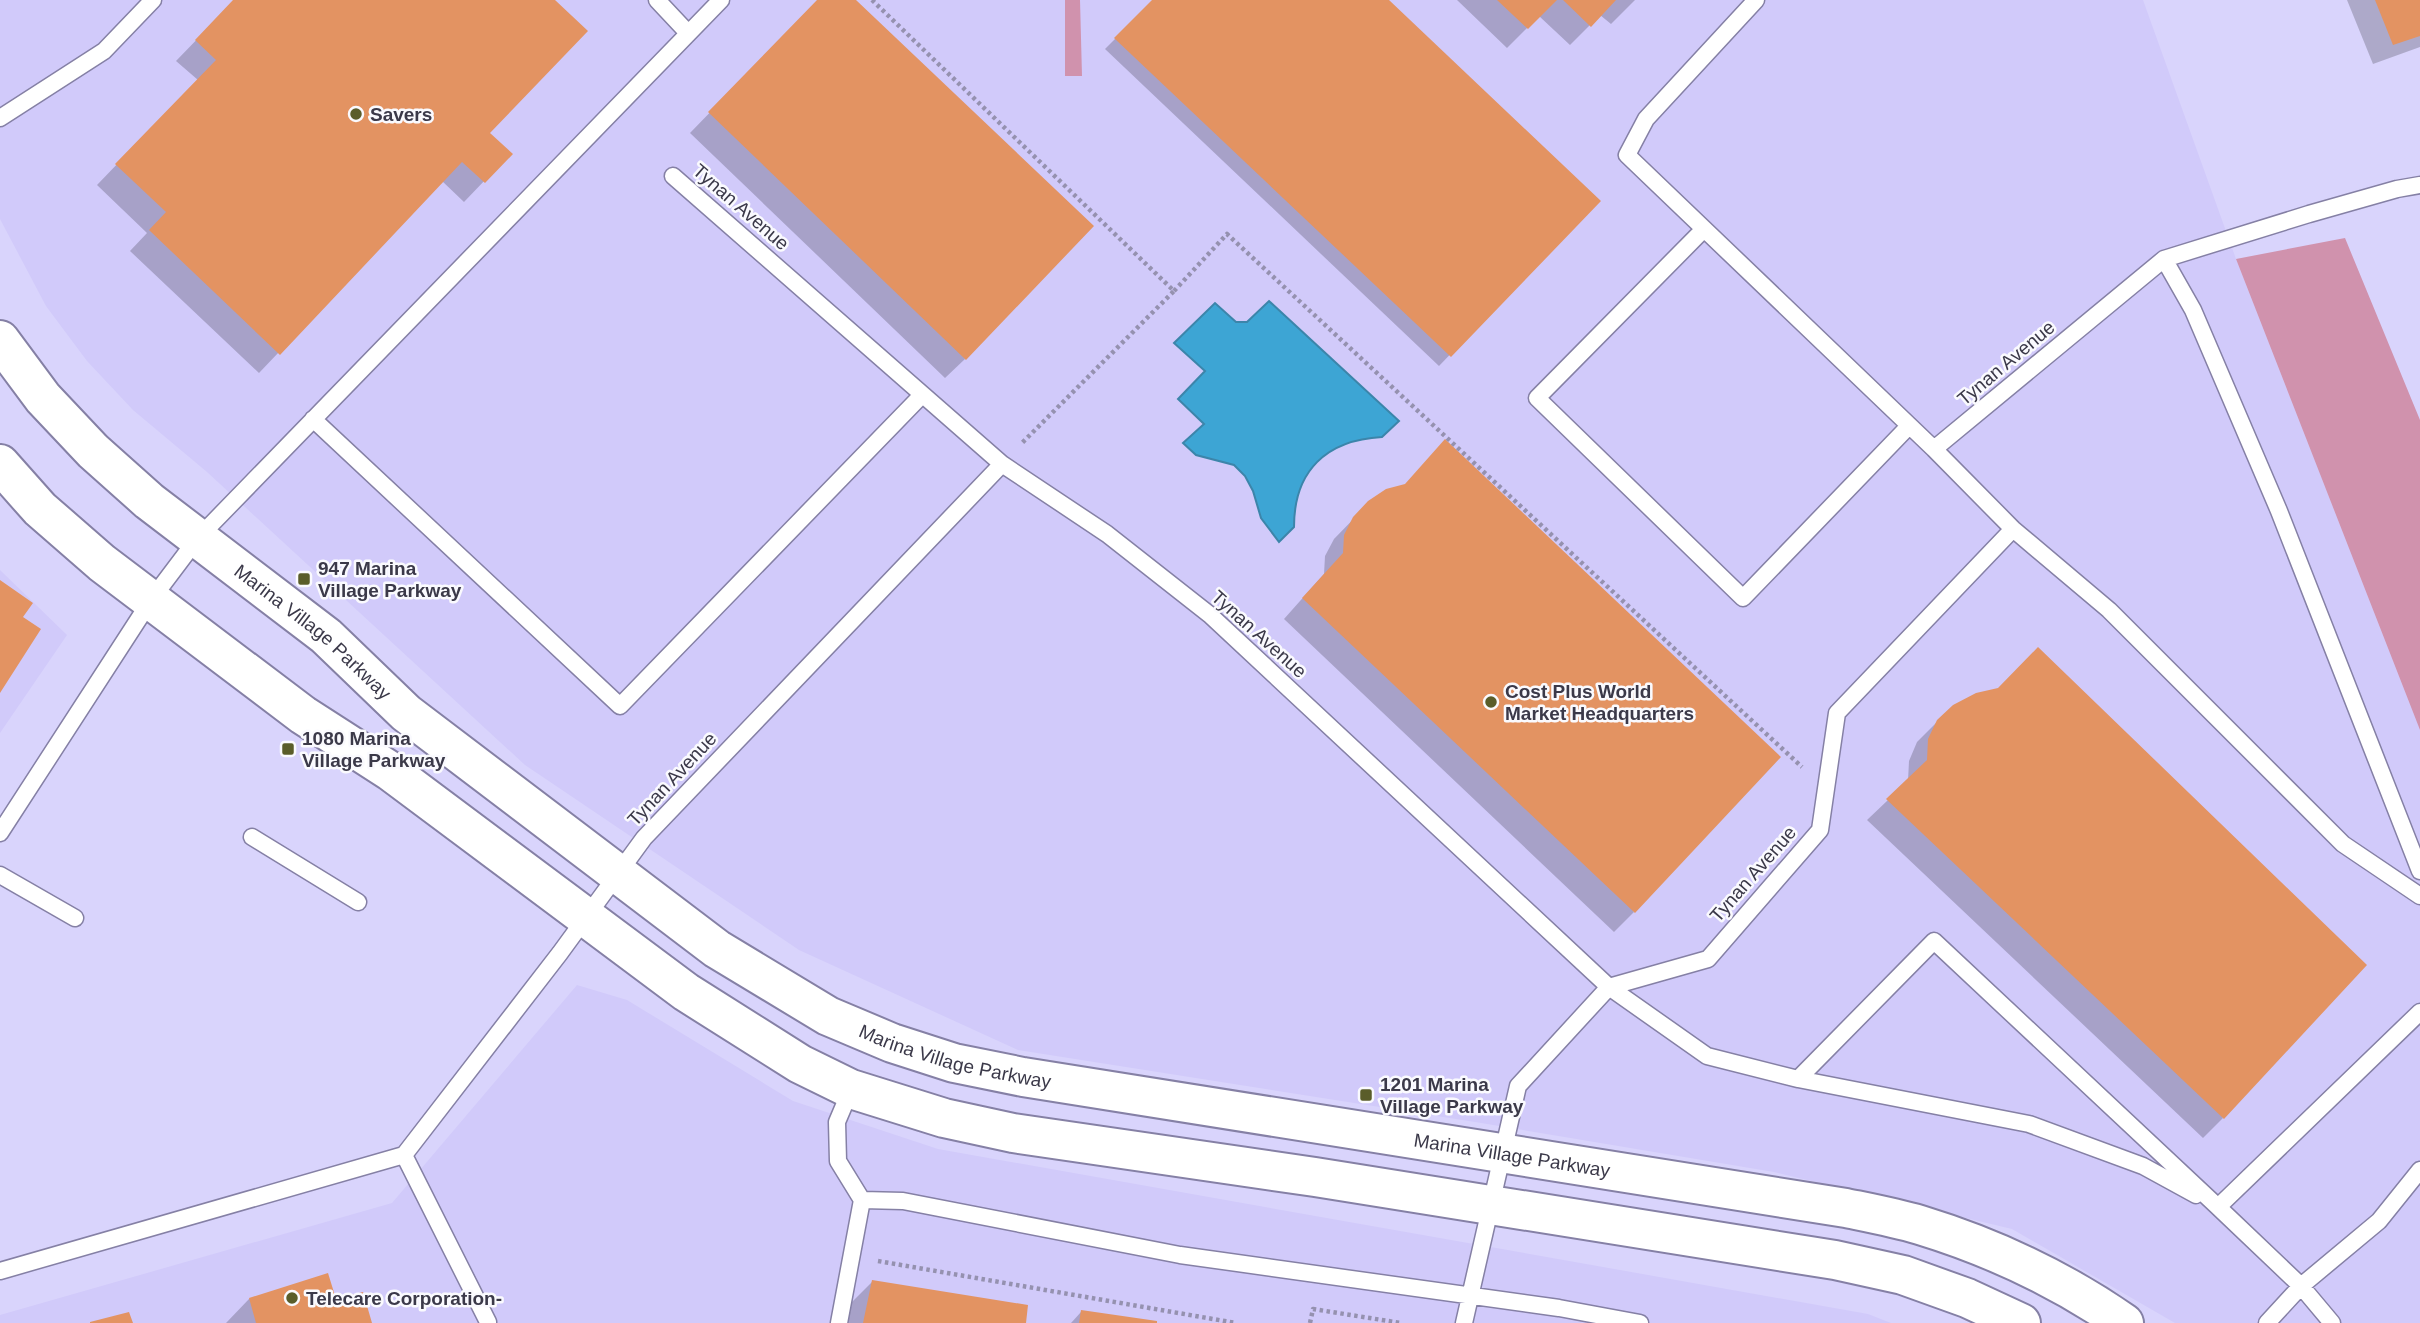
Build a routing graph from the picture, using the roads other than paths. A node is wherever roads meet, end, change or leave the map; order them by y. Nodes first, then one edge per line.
1 (153, 0) edge
2 (657, 0) edge
3 (721, 0) edge
4 (1756, 0) edge
5 (688, 33) junction
6 (0, 118) edge
7 (673, 176) dead end
8 (2420, 185) edge
9 (1704, 229) junction
10 (2164, 259) junction
11 (0, 340) edge
12 (922, 395) junction
13 (313, 419) junction
14 (1909, 426) junction
15 (1934, 449) junction
16 (0, 464) edge
17 (1002, 464) junction
18 (2013, 529) junction
19 (197, 539) junction
20 (151, 600) junction
21 (0, 833) edge
22 (253, 837) dead end
23 (2420, 871) edge
24 (617, 874) junction
25 (0, 875) edge
26 (2420, 896) edge
27 (358, 902) dead end
28 (586, 917) junction
29 (75, 918) dead end
30 (1609, 988) junction
31 (2420, 1012) edge
32 (1798, 1079) junction
33 (851, 1089) junction
34 (1504, 1154) junction
35 (404, 1155) junction
36 (2420, 1170) edge
37 (862, 1200) junction
38 (1492, 1206) junction
39 (2218, 1208) junction
40 (0, 1271) edge
41 (2301, 1286) junction
42 (1470, 1296) junction
43 (488, 1322) edge
44 (839, 1323) edge
45 (1464, 1323) edge
46 (1640, 1323) edge
47 (2021, 1323) edge
48 (2124, 1323) edge
49 (2267, 1323) edge
50 (2332, 1323) edge

1 - 6 lane
2 - 5 lane
3 - 5 lane
4 - 9 lane
5 - 13 lane
7 - 12 lane, Tynan Avenue
8 - 10 lane, Tynan Avenue
9 - 14 lane
9 - 14 lane
10 - 15 lane, Tynan Avenue
10 - 23 lane
11 - 19 street, Marina Village Parkway
12 - 13 lane
12 - 17 lane, Tynan Avenue
13 - 19 lane
14 - 15 lane
15 - 18 lane
16 - 20 street
17 - 24 lane, Tynan Avenue
17 - 30 lane, Tynan Avenue
18 - 26 lane
18 - 30 lane, Tynan Avenue
19 - 20 lane
19 - 24 street, Marina Village Parkway
20 - 21 lane
20 - 28 street
22 - 27 lane
24 - 28 lane, Tynan Avenue
24 - 34 street, Marina Village Parkway
25 - 29 lane
28 - 33 street
28 - 35 lane, Tynan Avenue
30 - 32 lane
30 - 34 lane
31 - 39 lane
32 - 39 lane
32 - 39 lane
33 - 37 lane
33 - 38 street
34 - 38 lane
34 - 48 street, Marina Village Parkway
35 - 40 lane
35 - 43 lane
36 - 41 lane
37 - 42 lane
37 - 44 lane
38 - 42 lane
38 - 47 street
39 - 41 lane
41 - 49 lane
41 - 50 lane
42 - 45 lane
42 - 46 lane

